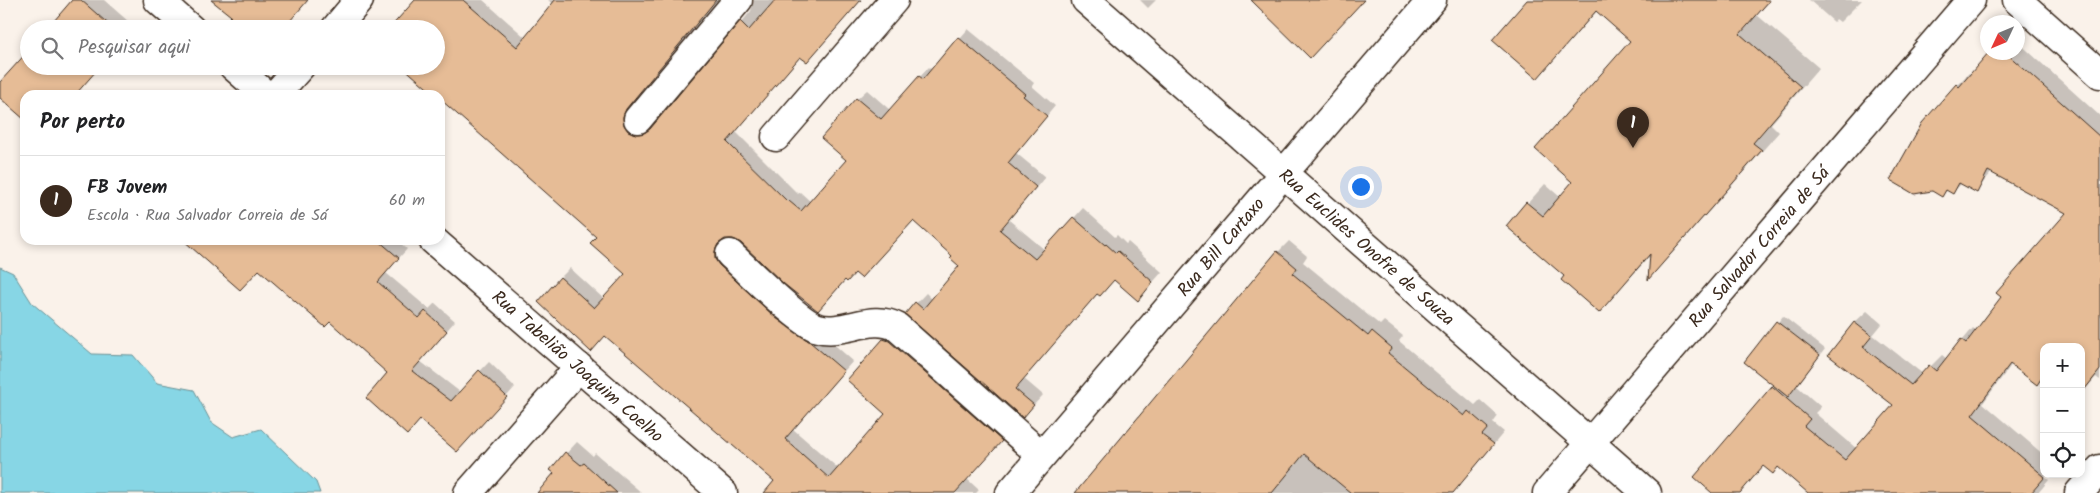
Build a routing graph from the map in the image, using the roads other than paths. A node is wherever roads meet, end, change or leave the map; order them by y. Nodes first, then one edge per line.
1 (158, 0) edge
2 (359, 0) edge
3 (738, 0) edge
4 (894, 0) edge
5 (1086, 0) edge
6 (1432, 0) edge
7 (1971, 0) edge
8 (2017, 0) edge
9 (180, 20) edge
10 (342, 20) edge
11 (2100, 74) edge
12 (243, 75) edge
13 (293, 75) edge
14 (260, 90) edge
15 (279, 90) edge
16 (638, 119) dead end
17 (776, 137) dead end
18 (1285, 173) junction
19 (439, 245) edge
20 (730, 254) dead end
21 (579, 367) junction
22 (1590, 444) junction
23 (1041, 455) junction
24 (2100, 469) edge
25 (468, 493) edge
26 (722, 493) edge
27 (1010, 493) edge
28 (1547, 493) edge
29 (1647, 493) edge
30 (2079, 493) edge

1 - 9 street
2 - 10 street
3 - 16 street
4 - 17 street
5 - 18 street, Rua Euclides Onofre de Souza
6 - 18 street, Rua Bill Cartaxo
7 - 22 street, Rua Salvador Correia de Sá
8 - 11 street
12 - 14 street
13 - 15 street
18 - 22 street, Rua Euclides Onofre de Souza
18 - 23 street, Rua Bill Cartaxo
19 - 21 street, Rua Tabelião Joaquim Coelho
20 - 23 street
21 - 25 street
21 - 26 street, Rua Tabelião Joaquim Coelho
22 - 28 street, Rua Salvador Correia de Sá
22 - 29 street, Rua Euclides Onofre de Souza
23 - 27 street, Rua Bill Cartaxo
24 - 30 street

